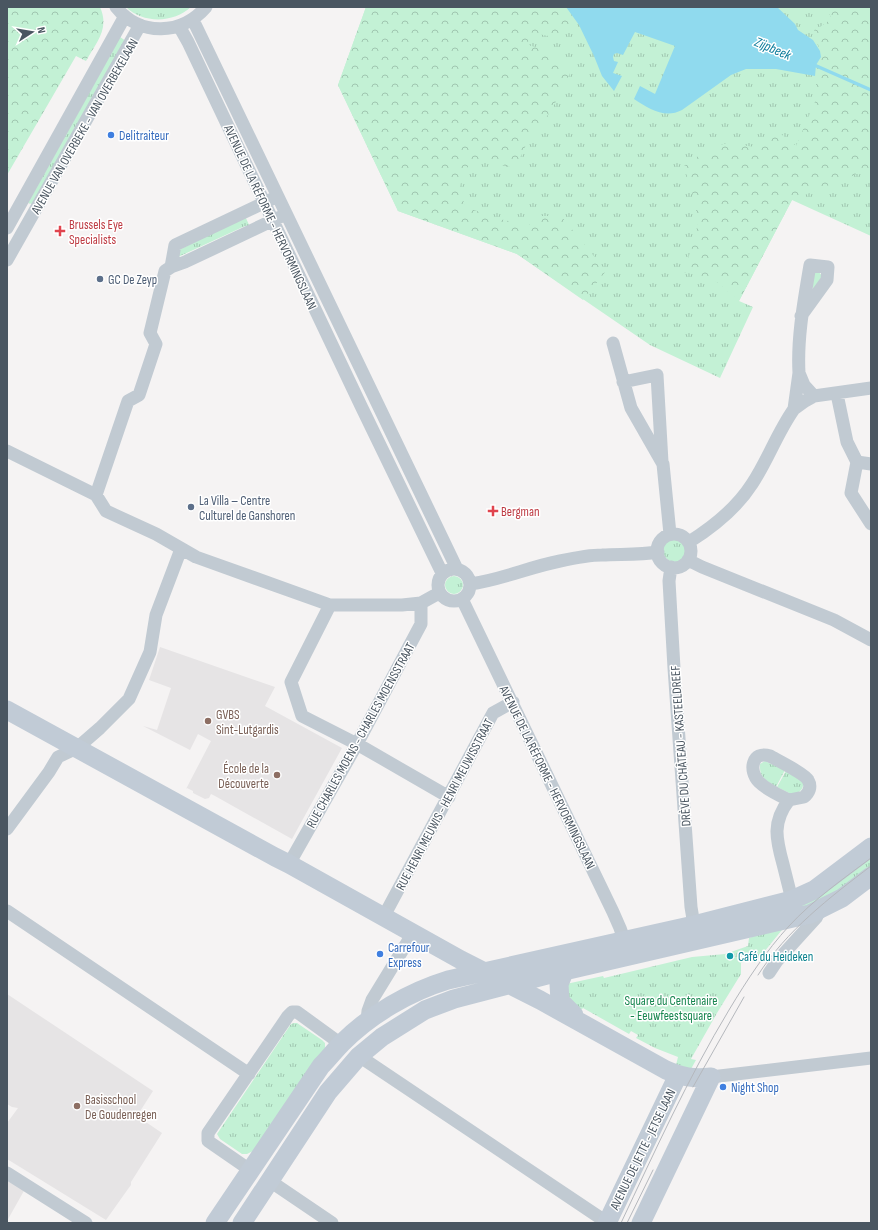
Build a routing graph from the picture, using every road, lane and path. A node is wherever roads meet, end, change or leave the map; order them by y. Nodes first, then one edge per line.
1 (206, 7) edge
2 (121, 12) edge
3 (193, 20) junction
4 (140, 25) junction
5 (179, 26) junction
6 (277, 197) junction
7 (265, 203) junction
8 (286, 214) junction
9 (273, 220) junction
10 (10, 223) edge
11 (27, 226) junction
12 (7, 260) edge
13 (171, 267) junction
14 (802, 316) dead end
15 (613, 344) dead end
16 (799, 373) junction
17 (623, 382) junction
18 (871, 388) edge
19 (837, 394) junction
20 (814, 396) junction
21 (375, 401) junction
22 (362, 408) junction
23 (794, 409) junction
24 (7, 451) edge
25 (857, 462) junction
26 (663, 464) junction
27 (871, 464) edge
28 (96, 495) junction
29 (871, 524) edge
30 (670, 534) junction
31 (689, 542) junction
32 (181, 549) junction
33 (658, 552) junction
34 (688, 560) junction
35 (671, 567) junction
36 (457, 569) junction
37 (442, 573) junction
38 (470, 584) junction
39 (439, 593) junction
40 (462, 599) junction
41 (421, 603) junction
42 (330, 605) junction
43 (871, 640) edge
44 (513, 702) junction
45 (7, 710) edge
46 (356, 744) junction
47 (77, 748) junction
48 (449, 796) junction
49 (789, 800) dead end
50 (7, 829) edge
51 (871, 847) edge
52 (289, 864) junction
53 (869, 882) edge
54 (792, 900) junction
55 (820, 910) junction
56 (7, 911) edge
57 (384, 916) junction
58 (694, 925) junction
59 (413, 933) junction
60 (627, 948) junction
61 (485, 972) junction
62 (564, 972) junction
63 (770, 973) dead end
64 (510, 985) junction
65 (367, 1021) junction
66 (582, 1023) junction
67 (341, 1044) junction
68 (359, 1056) junction
69 (871, 1058) edge
70 (249, 1074) junction
71 (678, 1075) junction
72 (711, 1077) junction
73 (250, 1170) junction
74 (7, 1173) edge
75 (270, 1181) junction
76 (607, 1222) edge
77 (86, 1223) edge
78 (215, 1223) edge
79 (242, 1223) edge
80 (332, 1223) edge
81 (641, 1223) edge

1 - 3 street
2 - 4 street
2 - 10 street, AVENUE VAN OVERBEKE - VAN OVERBEKELAAN
3 - 5 street
3 - 6 street, AVENUE DE LA RÉFORME - HERVORMINGSLAAN
4 - 5 street
4 - 11 street, AVENUE VAN OVERBEKE - VAN OVERBEKELAAN
5 - 7 street, AVENUE DE LA RÉFORME - HERVORMINGSLAAN
6 - 7 street
6 - 8 street, AVENUE DE LA RÉFORME - HERVORMINGSLAAN
7 - 9 street, AVENUE DE LA RÉFORME - HERVORMINGSLAAN
7 - 13 street
8 - 9 street
8 - 21 street, AVENUE DE LA RÉFORME - HERVORMINGSLAAN
9 - 13 street
9 - 22 street, AVENUE DE LA RÉFORME - HERVORMINGSLAAN
10 - 11 street, AVENUE VAN OVERBEKE - VAN OVERBEKELAAN
11 - 12 street, AVENUE VAN OVERBEKE - VAN OVERBEKELAAN
13 - 28 street
14 - 16 street
15 - 17 street
16 - 20 street
16 - 23 street
17 - 26 street
17 - 26 street
18 - 19 street
19 - 20 street
19 - 25 street
20 - 23 street
21 - 22 street
21 - 36 street, AVENUE DE LA RÉFORME - HERVORMINGSLAAN
22 - 37 street, AVENUE DE LA RÉFORME - HERVORMINGSLAAN
23 - 31 street
24 - 28 street
25 - 27 street
25 - 29 street
26 - 30 street
28 - 32 street
30 - 31 street
30 - 33 street
31 - 34 street
32 - 42 street
32 - 47 street
33 - 35 street
33 - 38 street
34 - 35 street
34 - 43 street
35 - 58 street, DRÈVE DU CHÂTEAU - KASTEELDREEF
36 - 37 street
36 - 38 street, AVENUE DE LA RÉFORME - HERVORMINGSLAAN
37 - 39 street
38 - 40 street
39 - 40 street
39 - 41 street
40 - 44 street, AVENUE DE LA RÉFORME - HERVORMINGSLAAN
41 - 42 street
41 - 46 street, RUE CHARLES MOENS - CHARLES MOENSSTRAAT
42 - 46 street
44 - 48 street, RUE HENRI MEUWIS - HENRI MEUWISSTRAAT
44 - 60 street, AVENUE DE LA RÉFORME - HERVORMINGSLAAN
45 - 47 main road
46 - 48 street
46 - 52 street, RUE CHARLES MOENS - CHARLES MOENSSTRAAT
47 - 50 street
47 - 52 main road
48 - 57 street, RUE HENRI MEUWIS - HENRI MEUWISSTRAAT
49 - 54 street
51 - 54 main road
52 - 57 main road
53 - 55 main road
54 - 58 main road
55 - 60 main road
55 - 63 street
56 - 70 street
57 - 59 main road
58 - 60 main road
59 - 61 main road
59 - 65 street
60 - 61 main road
60 - 62 main road
61 - 64 main road
61 - 65 main road
62 - 64 main road
62 - 66 main road
64 - 66 main road
64 - 68 main road
65 - 67 main road
66 - 71 main road
67 - 70 street
67 - 73 main road
68 - 75 main road
68 - 76 street
69 - 72 street
70 - 73 street
71 - 72 main road
71 - 76 main road, AVENUE DE JETTE - JETSE LAAN
72 - 81 main road
73 - 78 main road
74 - 77 street
75 - 79 main road
75 - 80 street

